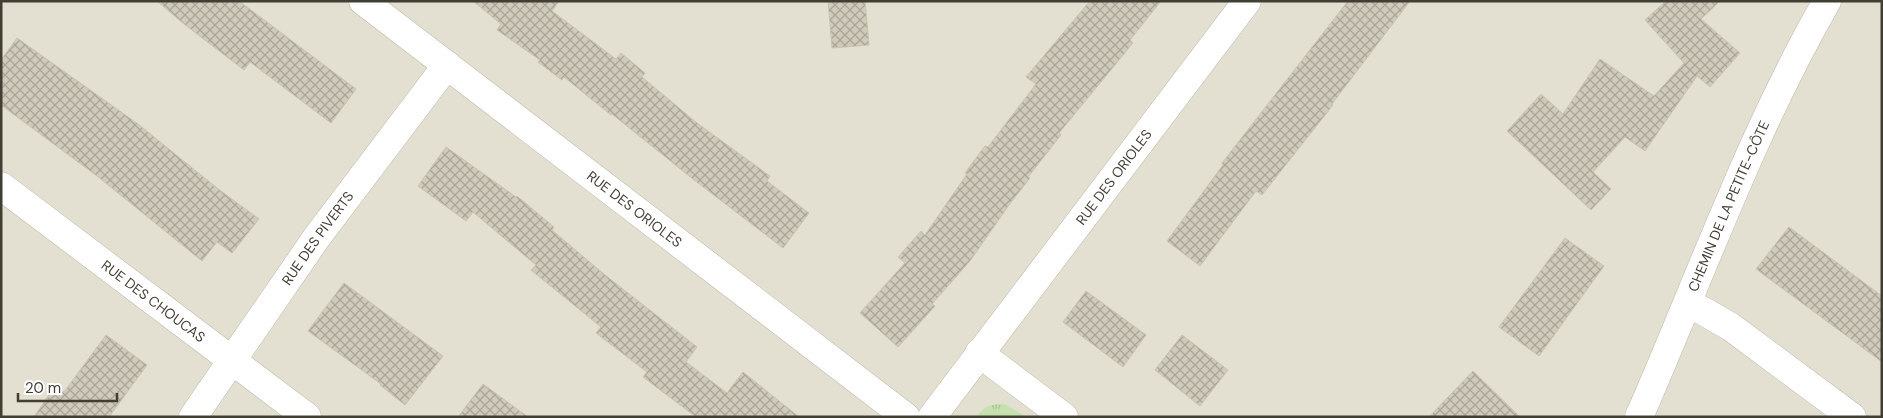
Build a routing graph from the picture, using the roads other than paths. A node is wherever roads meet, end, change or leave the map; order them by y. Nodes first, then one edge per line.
1 (363, 1) edge
2 (1247, 1) edge
3 (1827, 1) edge
4 (447, 65) junction
5 (1, 186) edge
6 (1688, 304) junction
7 (979, 353) junction
8 (232, 361) junction
9 (193, 417) edge
10 (307, 417) edge
11 (906, 417) edge
12 (932, 417) edge
13 (1064, 417) edge
14 (1639, 417) edge
15 (1852, 417) edge

1 - 4 street, RUE DES ORIOLES
2 - 7 street, RUE DES ORIOLES
3 - 6 street, CHEMIN DE LA PETITE-CÔTE
4 - 8 street, RUE DES PIVERTS
4 - 11 street, RUE DES ORIOLES
5 - 8 street, RUE DES CHOUCAS
6 - 14 street, CHEMIN DE LA PETITE-CÔTE
6 - 15 street
7 - 12 street, RUE DES ORIOLES
7 - 13 street
8 - 9 street, RUE DES PIVERTS
8 - 10 street, RUE DES CHOUCAS

